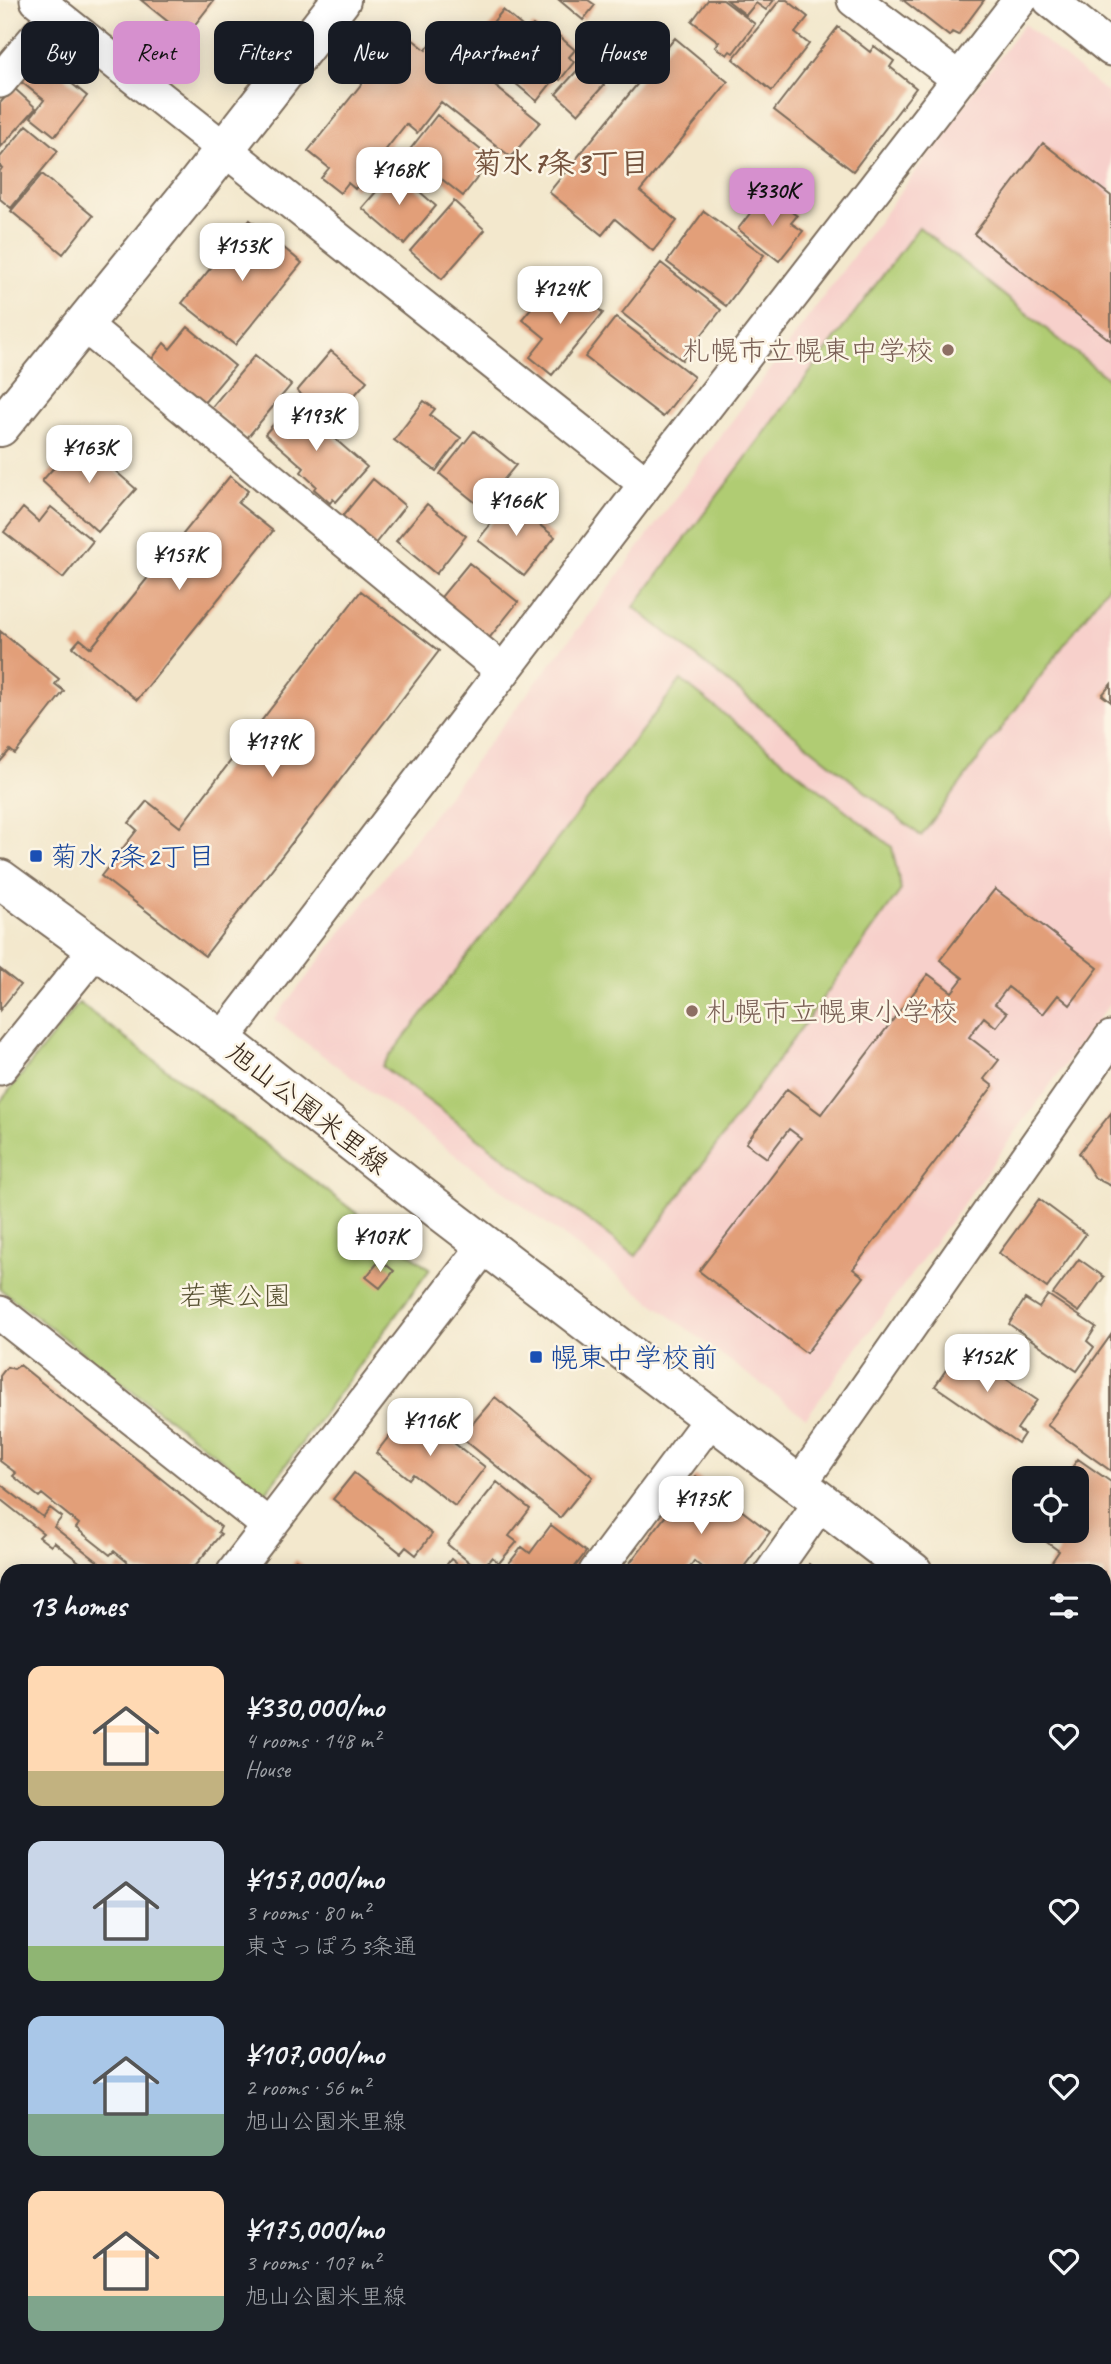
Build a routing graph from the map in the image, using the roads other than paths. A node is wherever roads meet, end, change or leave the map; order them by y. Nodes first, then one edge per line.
1 (341, 0) edge
2 (854, 0) edge
3 (1020, 0) edge
4 (1050, 0) edge
5 (46, 7) edge
6 (1111, 48) edge
7 (959, 79) junction
8 (0, 81) edge
9 (223, 149) junction
10 (83, 324) junction
11 (0, 427) edge
12 (646, 484) junction
13 (503, 671) junction
14 (0, 879) edge
15 (97, 948) junction
16 (1111, 1038) edge
17 (222, 1040) junction
18 (0, 1068) edge
19 (486, 1244) junction
20 (0, 1313) edge
21 (712, 1417) junction
22 (810, 1493) junction
23 (269, 1526) junction
24 (240, 1564) edge
25 (602, 1564) edge
26 (776, 1564) edge
27 (903, 1564) edge

1 - 9 main road
2 - 7 street
3 - 7 street
4 - 6 street
5 - 8 street
5 - 9 street
7 - 12 street
9 - 10 main road
9 - 12 street
10 - 11 main road
10 - 13 street
12 - 13 street
13 - 17 street
14 - 15 main road, 旭山公園米里線
15 - 17 main road, 旭山公園米里線
15 - 18 street
16 - 22 street
17 - 19 main road, 旭山公園米里線
19 - 21 main road, 旭山公園米里線
19 - 23 street
20 - 23 street
21 - 22 main road, 旭山公園米里線
21 - 25 street
22 - 26 street
22 - 27 main road, 旭山公園米里線
23 - 24 street

